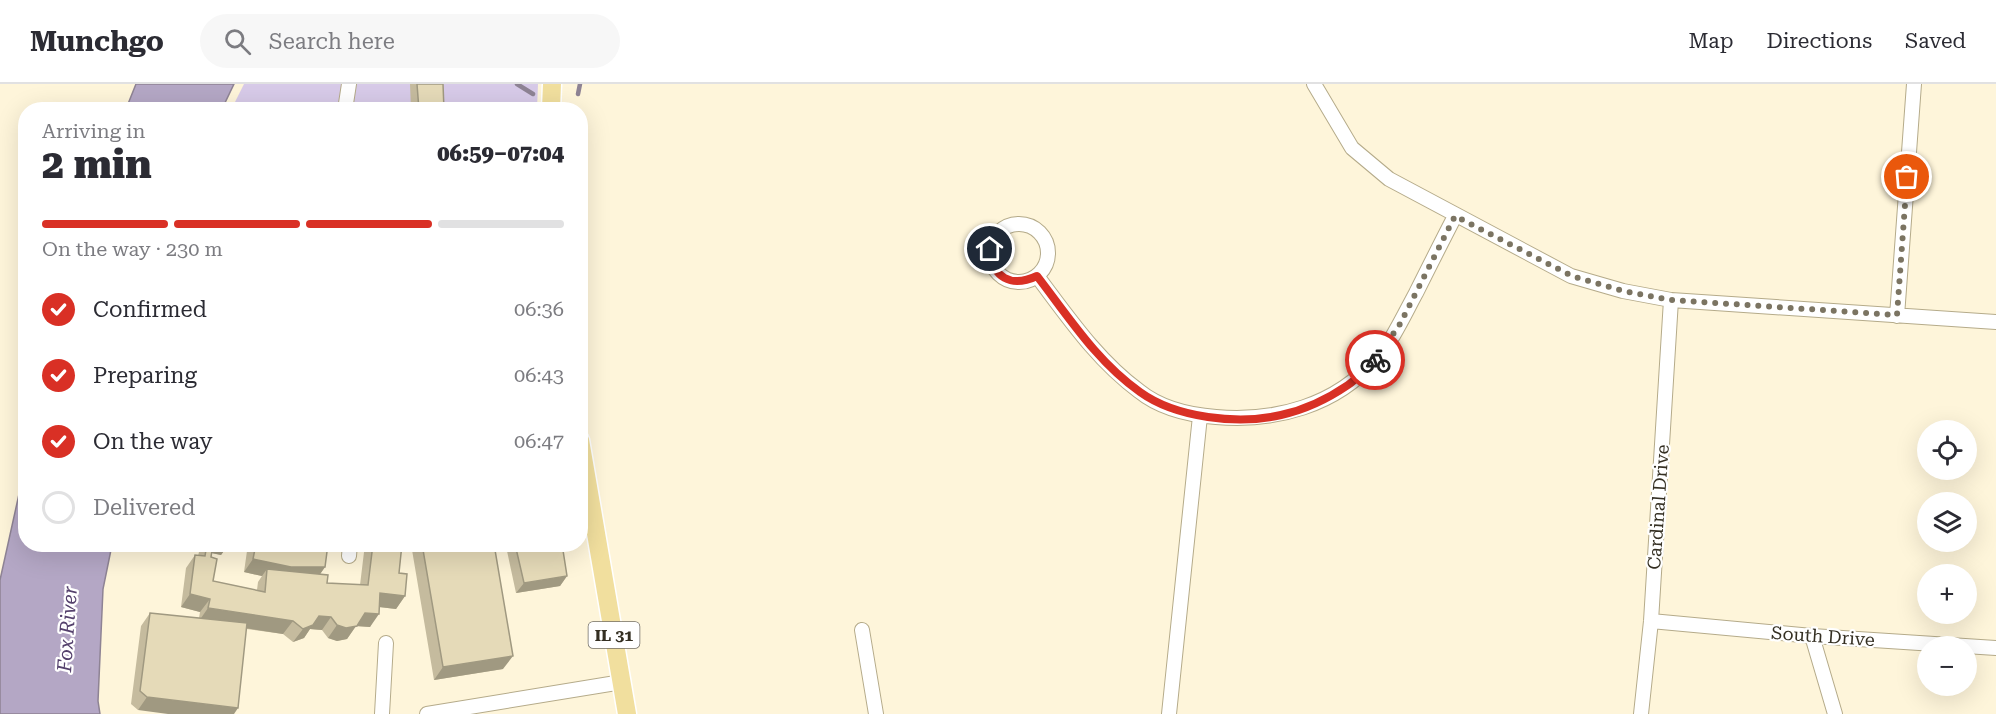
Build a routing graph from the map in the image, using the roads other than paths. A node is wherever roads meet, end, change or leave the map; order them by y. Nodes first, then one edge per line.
1 (552, 84) edge
2 (1314, 84) edge
3 (1914, 84) edge
4 (349, 86) edge
5 (346, 102) edge
6 (551, 102) edge
7 (1455, 216) junction
8 (1037, 276) junction
9 (1671, 300) junction
10 (1897, 315) junction
11 (1996, 322) edge
12 (1200, 416) junction
13 (588, 486) edge
14 (1651, 621) junction
15 (862, 630) dead end
16 (1812, 636) junction
17 (386, 643) dead end
18 (1996, 648) edge
19 (622, 682) junction
20 (382, 714) edge
21 (427, 714) edge
22 (627, 714) edge
23 (876, 714) edge
24 (1169, 714) edge
25 (1641, 714) edge
26 (1835, 714) edge

1 - 6 main road
2 - 7 street
3 - 10 street
4 - 5 street
7 - 9 street
7 - 12 street
8 - 8 street
8 - 12 street
9 - 10 street
9 - 14 street, Cardinal Drive
10 - 11 street
12 - 24 street
13 - 19 main road, IL 31
14 - 16 street, South Drive
14 - 25 street, Cardinal Drive
15 - 23 street
16 - 18 street, South Drive
16 - 26 street
17 - 20 street
19 - 21 street
19 - 22 main road, IL 31

